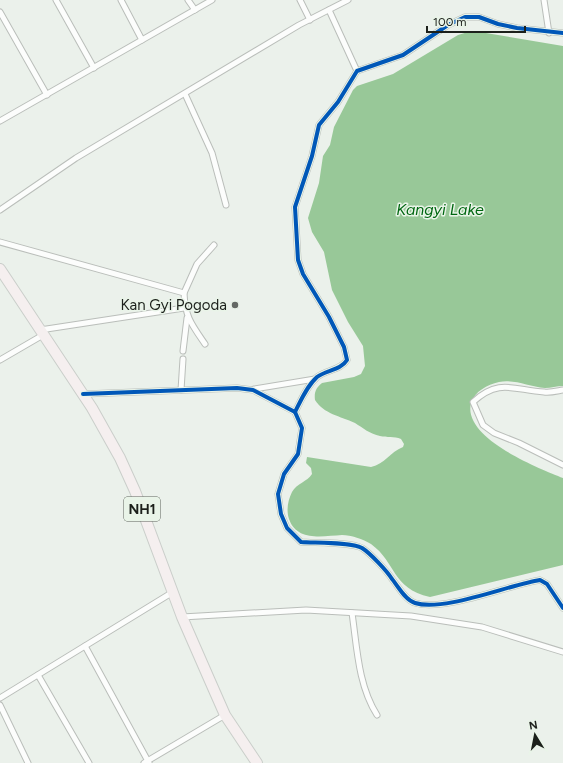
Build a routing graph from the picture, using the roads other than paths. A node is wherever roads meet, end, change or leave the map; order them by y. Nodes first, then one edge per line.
1 (56, 0) edge
2 (121, 0) edge
3 (188, 0) edge
4 (212, 0) edge
5 (300, 0) edge
6 (348, 0) edge
7 (544, 0) edge
8 (194, 10) junction
9 (329, 10) junction
10 (0, 12) edge
11 (310, 20) junction
12 (549, 33) junction
13 (563, 33) edge
14 (142, 40) junction
15 (94, 68) junction
16 (356, 71) junction
17 (185, 94) junction
18 (47, 95) junction
19 (0, 121) edge
20 (226, 205) dead end
21 (0, 210) edge
22 (0, 242) edge
23 (214, 245) dead end
24 (0, 269) edge
25 (184, 293) junction
26 (184, 308) junction
27 (188, 318) junction
28 (41, 333) junction
29 (205, 344) dead end
30 (183, 351) dead end
31 (183, 359) dead end
32 (0, 360) edge
33 (315, 379) junction
34 (181, 390) junction
35 (253, 390) junction
36 (563, 390) edge
37 (83, 394) junction
38 (295, 412) junction
39 (563, 465) edge
40 (173, 592) junction
41 (563, 608) edge
42 (352, 613) junction
43 (182, 617) junction
44 (85, 646) junction
45 (563, 652) edge
46 (38, 675) junction
47 (0, 698) edge
48 (0, 705) edge
49 (225, 715) junction
50 (377, 715) dead end
51 (147, 762) edge
52 (28, 763) edge
53 (89, 763) edge
54 (257, 763) edge

1 - 15 street
2 - 14 street
3 - 8 street
4 - 8 street
5 - 11 street
6 - 9 street
7 - 12 street
8 - 14 street
9 - 11 street
9 - 16 street
10 - 18 street
11 - 17 street
12 - 13 street
12 - 16 street
14 - 15 street
15 - 18 street
16 - 33 street
17 - 20 street
17 - 21 street
18 - 19 street
22 - 25 street
23 - 25 street
24 - 28 highway, NH1
25 - 26 street
26 - 27 street
26 - 28 street
27 - 29 street
27 - 30 street
28 - 32 street
28 - 37 highway, NH1
31 - 34 street
33 - 35 street
33 - 38 street
34 - 35 street
34 - 37 street
35 - 38 street
36 - 39 street
37 - 40 highway, NH1
38 - 41 street
40 - 43 highway, NH1
40 - 44 street
42 - 43 street
42 - 45 street
42 - 50 street
43 - 49 highway, NH1
44 - 46 street
44 - 51 street
46 - 47 street
46 - 53 street
48 - 52 street
49 - 51 street
49 - 54 highway, NH1

